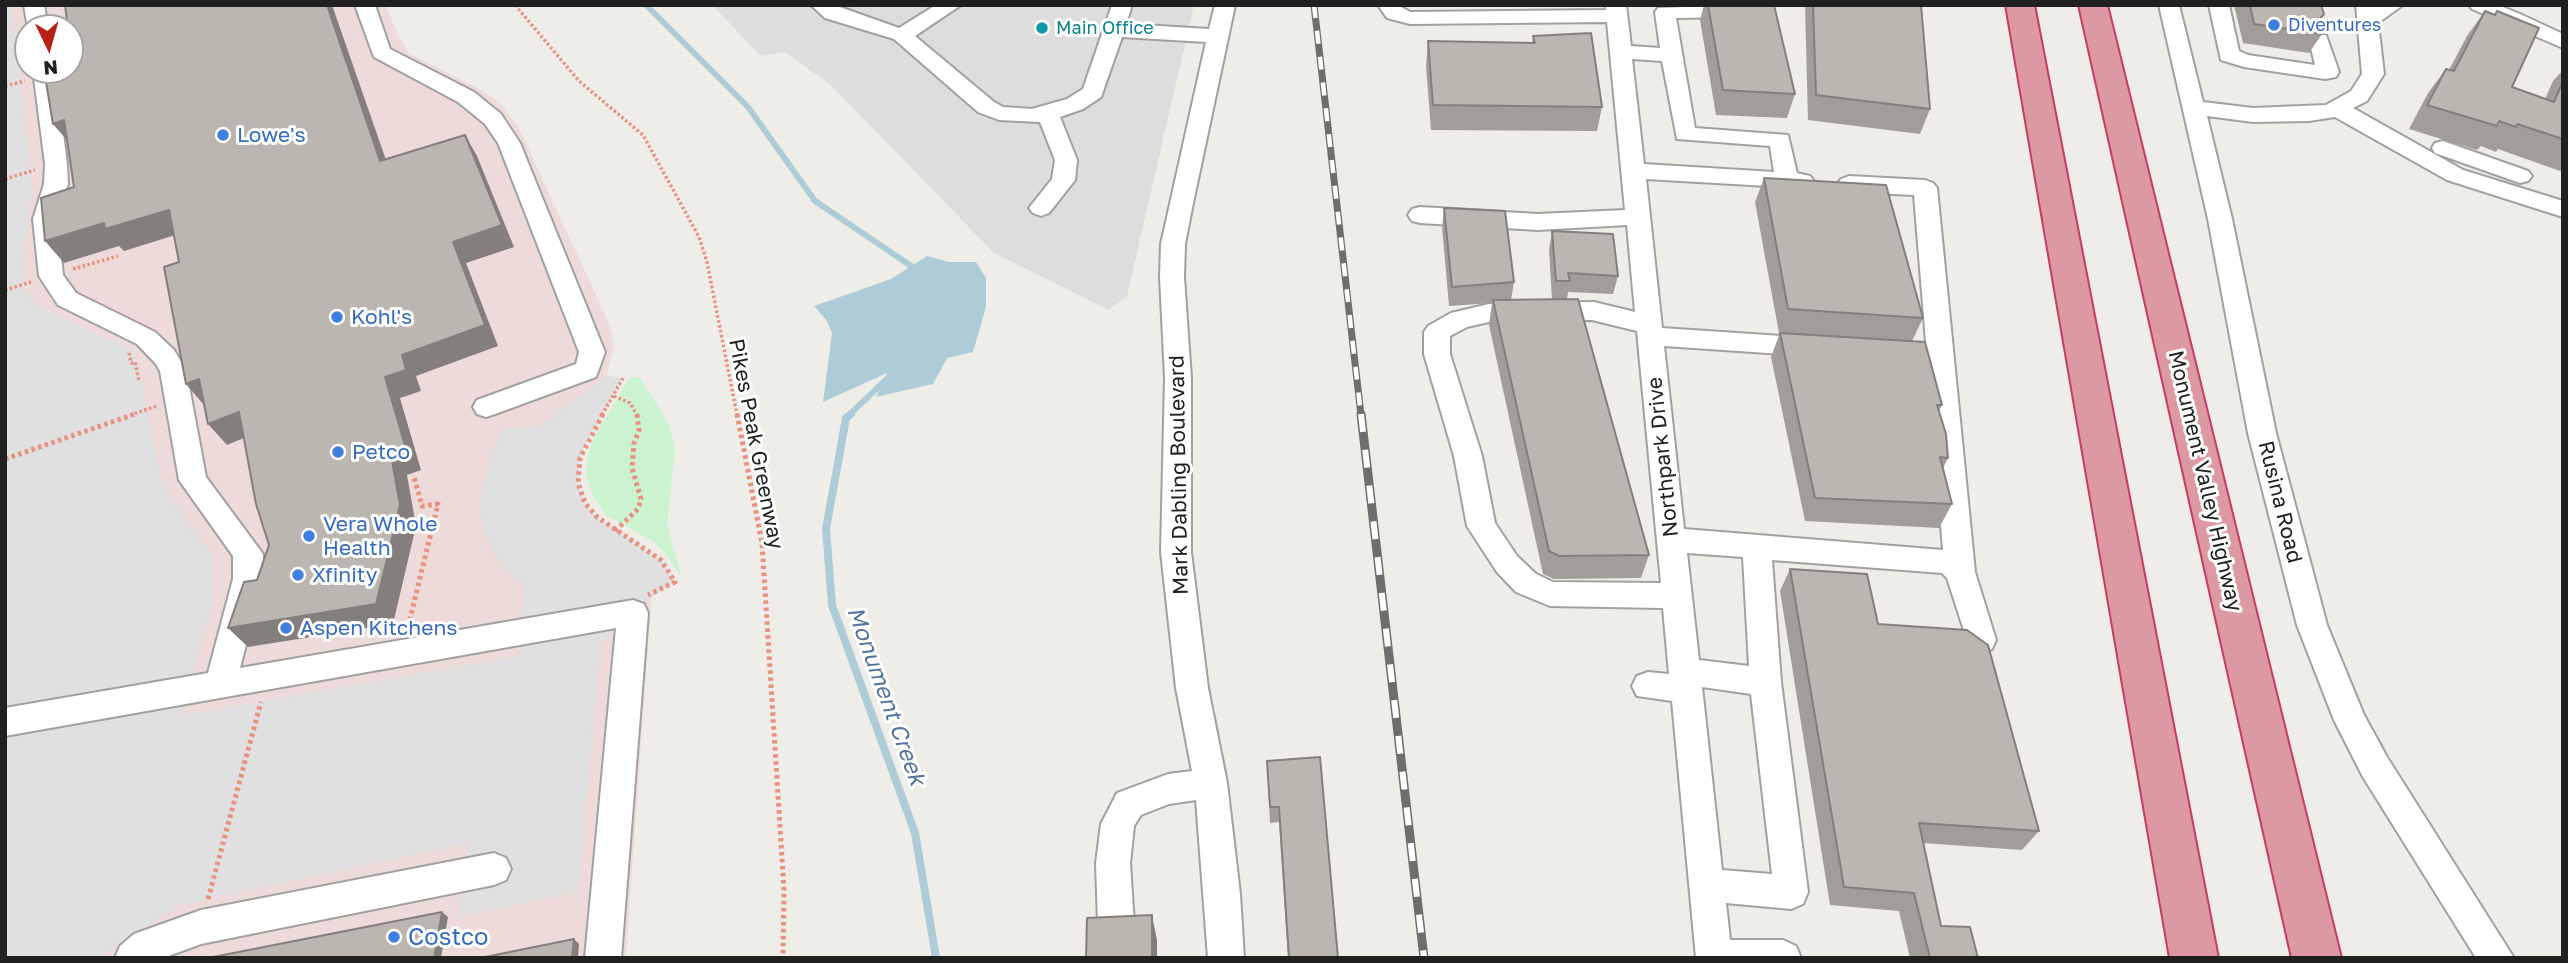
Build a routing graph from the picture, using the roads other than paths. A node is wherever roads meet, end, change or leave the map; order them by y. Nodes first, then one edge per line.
1 (365, 5) edge
2 (821, 5) edge
3 (951, 5) edge
4 (1122, 5) edge
5 (1225, 5) edge
6 (1388, 5) edge
7 (2020, 5) edge
8 (2093, 5) edge
9 (2169, 5) edge
10 (2219, 5) edge
11 (2393, 5) edge
12 (2461, 5) edge
13 (2479, 5) edge
14 (2488, 5) edge
15 (1737, 11) edge
16 (2367, 13) edge
17 (1564, 16) junction
18 (2513, 18) junction
19 (1115, 30) junction
20 (1608, 31) edge
21 (901, 36) junction
22 (1219, 36) junction
23 (2319, 39) edge
24 (2563, 42) edge
25 (1672, 55) junction
26 (46, 84) edge
27 (2195, 108) junction
28 (2336, 108) junction
29 (1048, 114) junction
30 (2443, 148) dead end
31 (1633, 171) junction
32 (1787, 180) junction
33 (2516, 185) junction
34 (2563, 190) edge
35 (1041, 208) dead end
36 (2563, 209) edge
37 (1420, 215) dead end
38 (1638, 217) junction
39 (1650, 329) junction
40 (1830, 349) edge
41 (1913, 355) edge
42 (1940, 356) junction
43 (486, 407) dead end
44 (1672, 540) junction
45 (1757, 547) junction
46 (1960, 572) junction
47 (1677, 595) junction
48 (1981, 640) edge
49 (1686, 680) junction
50 (1765, 682) junction
51 (220, 685) junction
52 (1648, 686) dead end
53 (5, 722) edge
54 (1211, 783) junction
55 (494, 869) dead end
56 (1709, 897) junction
57 (1116, 923) edge
58 (1714, 957) edge
59 (133, 958) edge
60 (603, 958) edge
61 (1226, 958) edge
62 (1783, 958) edge
63 (2194, 958) edge
64 (2317, 958) edge
65 (2496, 958) edge

1 - 43 street
2 - 21 street
3 - 21 street
4 - 19 street
5 - 22 street, Mark Dabling Boulevard
6 - 17 street
7 - 63 highway
8 - 64 highway, Monument Valley Highway
9 - 27 street, Rusina Road
10 - 23 street
11 - 16 street
12 - 18 street
13 - 18 street
14 - 18 street
15 - 25 street
16 - 28 street
17 - 20 street
17 - 20 street
18 - 24 street
19 - 22 street
19 - 29 street
20 - 25 street
20 - 31 street, Northpark Drive
21 - 29 street
22 - 54 street, Mark Dabling Boulevard
25 - 32 street
26 - 51 street
27 - 28 street
27 - 65 street, Rusina Road
28 - 33 street
29 - 35 street
30 - 33 street
31 - 32 street
31 - 38 street, Northpark Drive
32 - 42 street
33 - 34 street
33 - 36 street
37 - 38 street
38 - 39 street, Northpark Drive
39 - 40 street
39 - 44 street, Northpark Drive
39 - 47 street
41 - 42 street
42 - 46 street
44 - 45 street
44 - 47 street, Northpark Drive
45 - 46 street
45 - 50 street
46 - 48 street
47 - 49 street, Northpark Drive
49 - 50 street
49 - 52 street
49 - 56 street, Northpark Drive
50 - 56 street
51 - 53 street
51 - 60 street
54 - 57 street
54 - 61 street, Mark Dabling Boulevard
55 - 59 street
56 - 58 street, Northpark Drive
58 - 62 street

